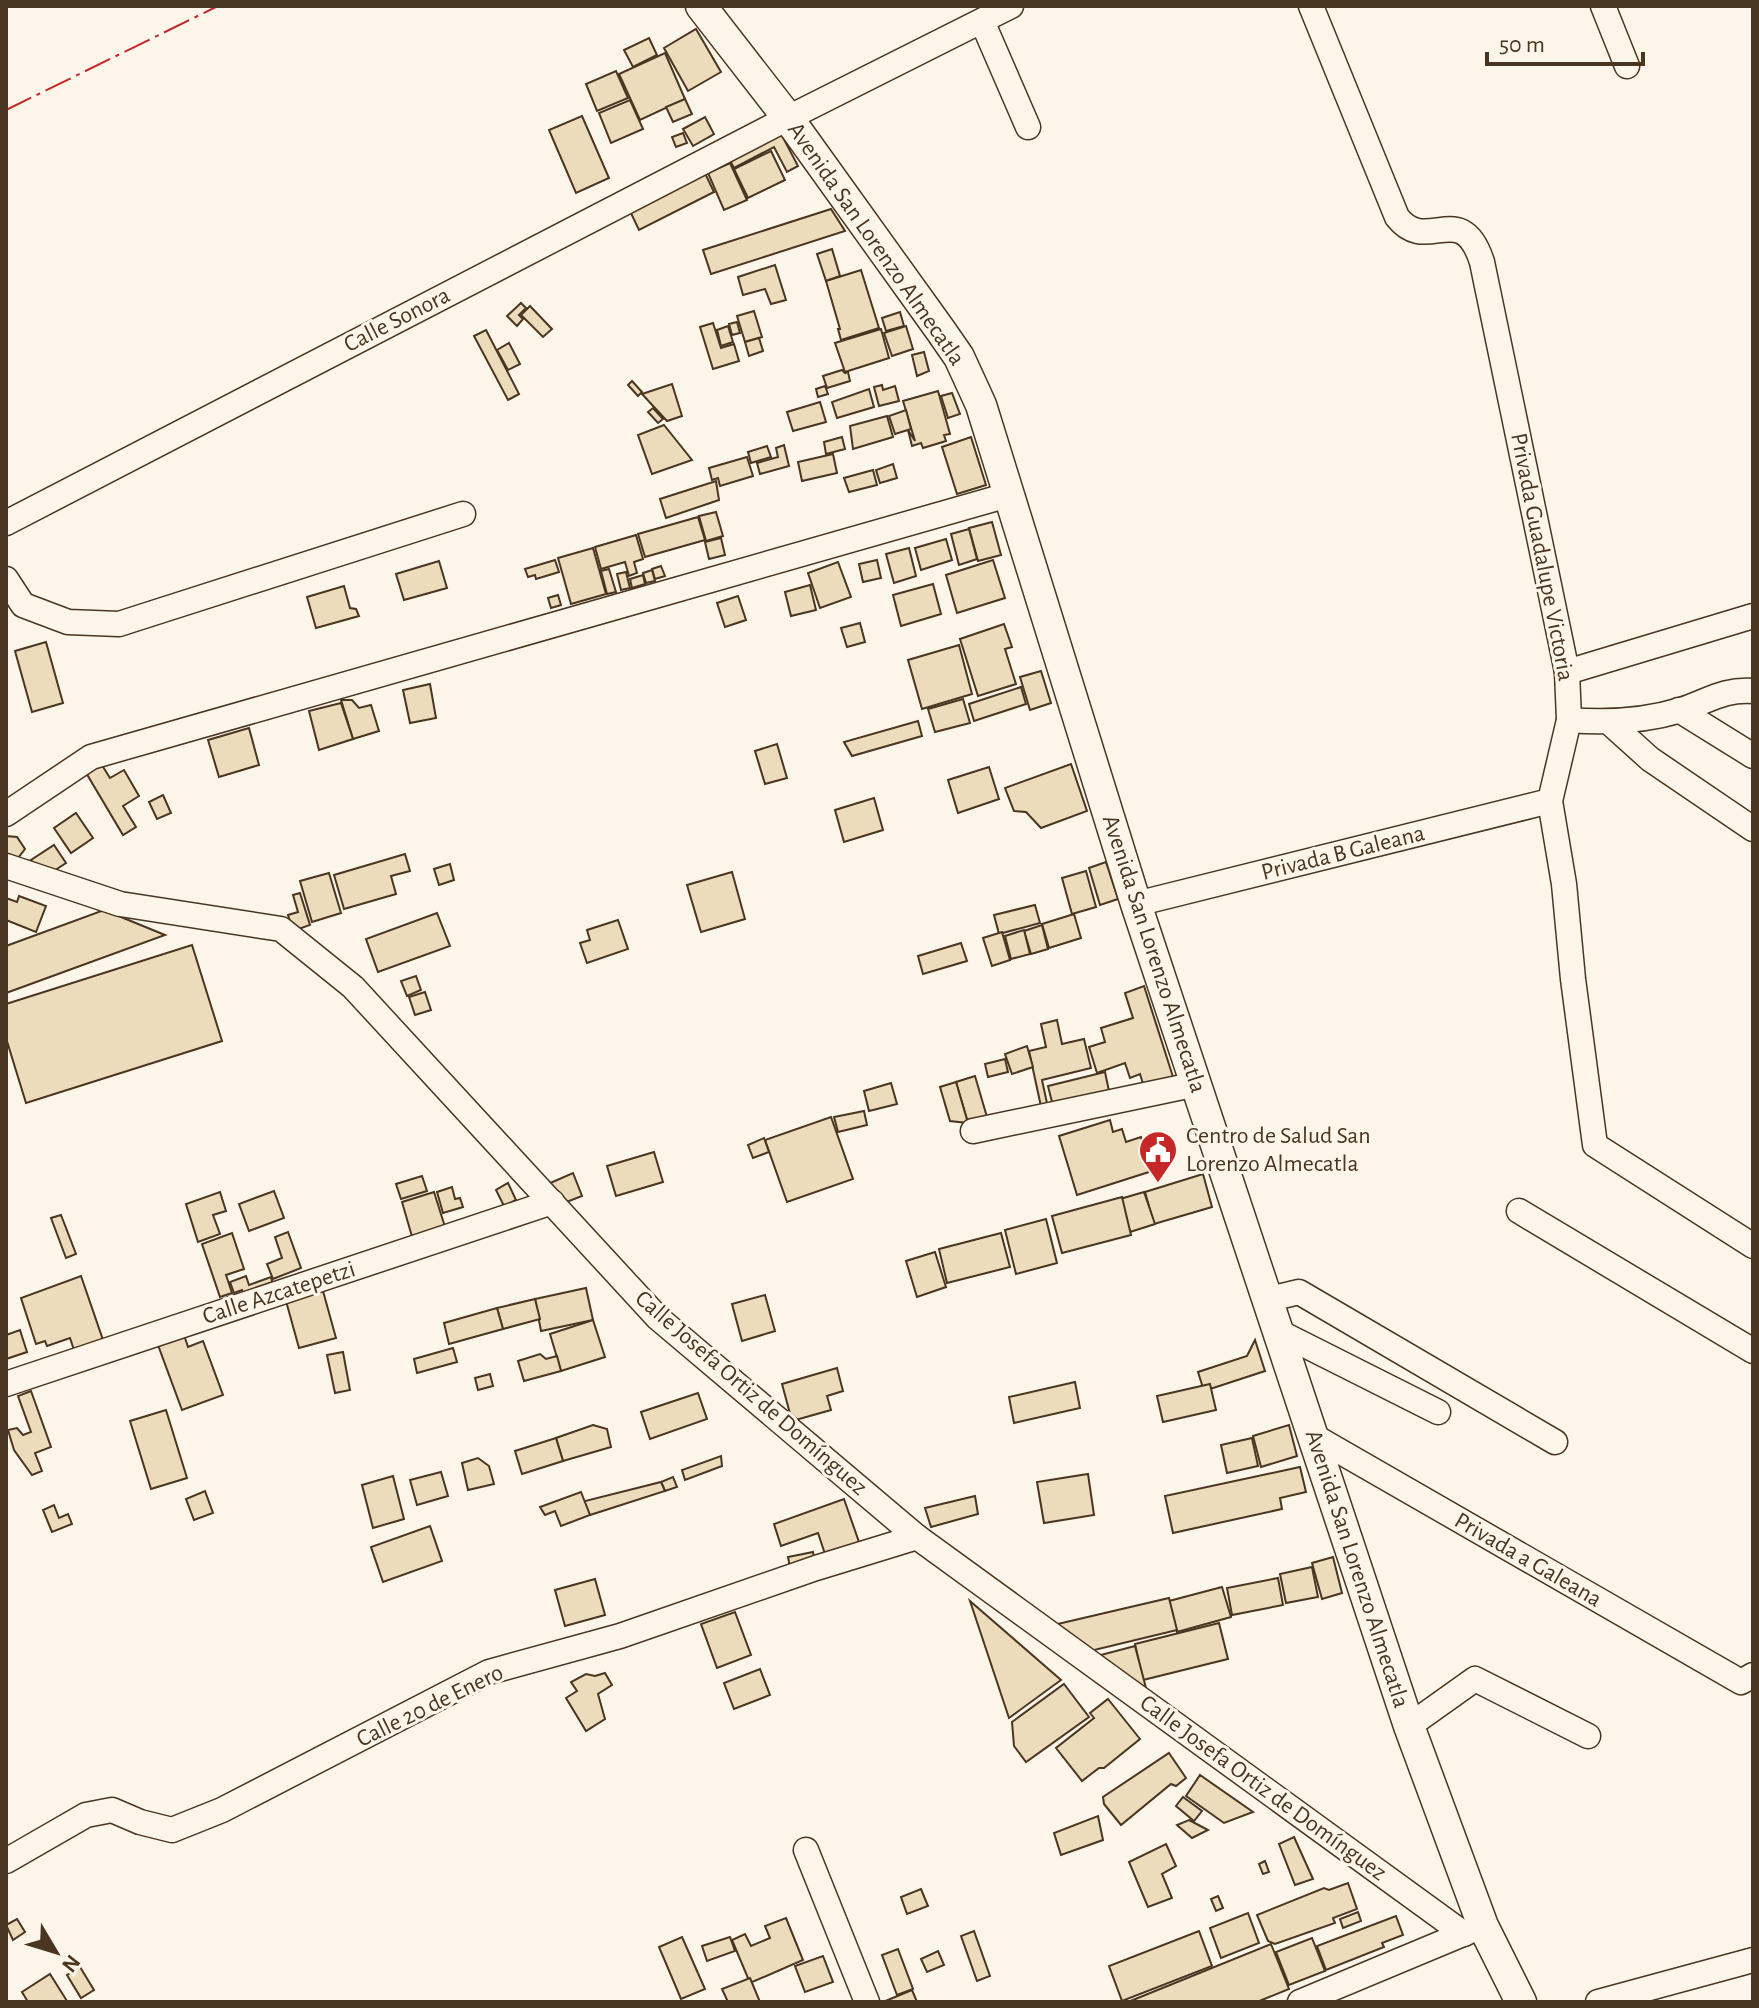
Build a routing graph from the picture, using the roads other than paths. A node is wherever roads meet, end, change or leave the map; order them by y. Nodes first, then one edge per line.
1 (701, 6) edge
2 (1011, 6) edge
3 (1311, 6) edge
4 (1603, 6) edge
5 (982, 21) junction
6 (1627, 66) dead end
7 (788, 118) junction
8 (1028, 127) dead end
9 (1008, 495) junction
10 (463, 514) dead end
11 (6, 523) edge
12 (6, 579) edge
13 (1753, 616) edge
14 (1567, 672) junction
15 (1753, 691) edge
16 (1679, 710) junction
17 (1569, 720) junction
18 (1610, 723) junction
19 (1753, 756) edge
20 (1550, 801) junction
21 (6, 814) edge
22 (1753, 829) edge
23 (6, 866) edge
24 (1136, 904) junction
25 (1197, 1084) junction
26 (973, 1131) dead end
27 (552, 1202) junction
28 (1519, 1211) dead end
29 (1753, 1246) edge
30 (1269, 1299) junction
31 (1279, 1332) junction
32 (1753, 1351) edge
33 (6, 1384) edge
34 (1438, 1412) dead end
35 (1315, 1437) junction
36 (1555, 1442) dead end
37 (917, 1537) junction
38 (1747, 1679) edge
39 (1409, 1726) junction
40 (1588, 1736) dead end
41 (806, 1850) dead end
42 (6, 1861) edge
43 (1473, 1930) junction
44 (1753, 1960) edge
45 (867, 2002) edge
46 (1300, 2002) edge
47 (1521, 2002) edge
48 (1598, 2002) edge

1 - 7 main road, Avenida San Lorenzo Almecatla
2 - 5 street, Calle Sonora
3 - 14 street, Privada Guadalupe Victoria
4 - 6 street
5 - 7 street, Calle Sonora
5 - 8 street
7 - 9 main road, Avenida San Lorenzo Almecatla
7 - 11 street, Calle Sonora
9 - 21 street
9 - 24 main road, Avenida San Lorenzo Almecatla
10 - 12 street
13 - 14 street
14 - 17 street, Privada Guadalupe Victoria
15 - 16 street
16 - 18 street
16 - 19 street
17 - 18 street
17 - 20 street, Privada Guadalupe Victoria
18 - 22 street
20 - 24 street, Privada B Galeana
20 - 29 street, Privada Guadalupe Victoria
23 - 27 street, Calle Josefa Ortiz de Domínguez
24 - 25 main road, Avenida San Lorenzo Almecatla
25 - 26 street
25 - 30 main road, Avenida San Lorenzo Almecatla
27 - 33 street, Calle Azcatepetzi
27 - 37 street, Calle Josefa Ortiz de Domínguez
28 - 32 street
30 - 31 main road, Avenida San Lorenzo Almecatla
30 - 36 street
31 - 34 street
31 - 35 main road, Avenida San Lorenzo Almecatla
35 - 38 street, Privada a Galeana
35 - 39 main road, Avenida San Lorenzo Almecatla
37 - 42 street, Calle 20 de Enero
37 - 43 street, Calle Josefa Ortiz de Domínguez
39 - 40 street
39 - 43 main road, Avenida San Lorenzo Almecatla
41 - 45 street
43 - 46 street
43 - 47 main road, Avenida San Lorenzo Almecatla
44 - 48 street

